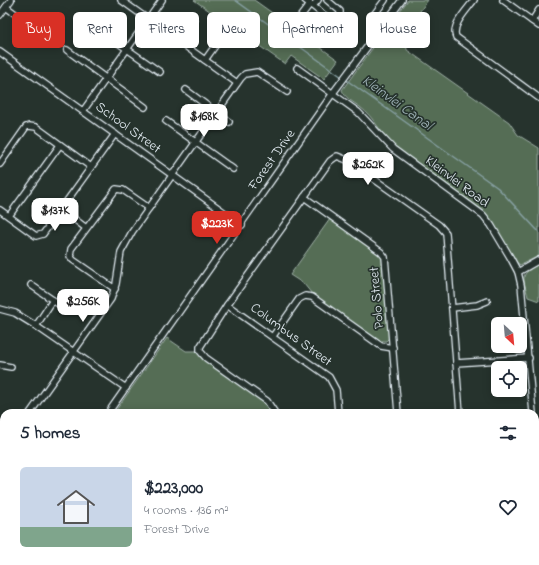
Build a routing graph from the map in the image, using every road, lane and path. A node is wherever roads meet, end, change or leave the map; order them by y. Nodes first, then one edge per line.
1 (11, 0) edge
2 (121, 0) edge
3 (162, 0) edge
4 (318, 0) edge
5 (327, 0) edge
6 (384, 0) edge
7 (402, 0) edge
8 (474, 0) edge
9 (503, 0) edge
10 (309, 3) edge
11 (6, 7) junction
12 (539, 10) edge
13 (13, 12) edge
14 (138, 12) edge
15 (153, 12) edge
16 (304, 12) edge
17 (376, 12) edge
18 (0, 15) edge
19 (532, 21) junction
20 (539, 26) edge
21 (135, 38) edge
22 (189, 48) edge
23 (214, 48) edge
24 (127, 49) junction
25 (67, 50) dead end
26 (0, 52) edge
27 (205, 60) junction
28 (297, 68) dead end
29 (160, 72) dead end
30 (106, 79) junction
31 (237, 83) junction
32 (186, 90) dead end
33 (287, 92) dead end
34 (333, 93) junction
35 (539, 98) edge
36 (146, 106) dead end
37 (83, 110) junction
38 (216, 112) junction
39 (166, 121) dead end
40 (229, 122) dead end
41 (115, 134) junction
42 (195, 142) junction
43 (60, 145) junction
44 (0, 164) edge
45 (91, 167) junction
46 (233, 169) dead end
47 (172, 174) junction
48 (304, 197) junction
49 (149, 208) junction
50 (61, 209) junction
51 (0, 210) edge
52 (9, 216) junction
53 (242, 225) junction
54 (86, 228) junction
55 (539, 260) edge
56 (518, 272) junction
57 (31, 285) dead end
58 (115, 289) junction
59 (52, 300) junction
60 (487, 302) dead end
61 (60, 305) dead end
62 (227, 305) junction
63 (452, 308) junction
64 (0, 309) edge
65 (36, 326) junction
66 (272, 336) junction
67 (393, 348) junction
68 (74, 351) junction
69 (529, 358) junction
70 (456, 363) junction
71 (0, 364) edge
72 (11, 368) dead end
73 (126, 388) junction
74 (33, 409) edge
75 (111, 409) edge
76 (272, 409) edge
77 (338, 409) edge
78 (398, 409) edge
79 (460, 409) edge
80 (533, 409) edge

1 - 11 street
2 - 14 street
3 - 15 street
4 - 10 street
5 - 10 street
6 - 17 street
7 - 34 street, Forest Drive
8 - 35 street
9 - 19 street
10 - 16 street
11 - 13 street
11 - 18 street
12 - 19 street
19 - 20 street
21 - 24 street
22 - 27 street
23 - 27 street
24 - 29 street
24 - 30 street
25 - 30 street
26 - 37 street, School Street
27 - 31 street
28 - 34 street, Kleinvlei Road
30 - 36 street
30 - 37 street
31 - 33 street
31 - 38 street
32 - 38 street
34 - 53 street, Forest Drive
34 - 56 street, Kleinvlei Road
37 - 41 street, School Street
38 - 40 street
38 - 42 street
39 - 42 street
41 - 45 street
41 - 47 street, School Street
42 - 46 street
42 - 47 street
43 - 44 street
43 - 45 street
43 - 52 street
45 - 50 street
47 - 49 street
47 - 53 street, School Street
48 - 62 street
48 - 63 street
48 - 67 street, Polo Street
49 - 54 street
49 - 58 street
50 - 52 street
50 - 54 street
51 - 52 street
53 - 73 street, Forest Drive
54 - 58 street
55 - 56 street
56 - 69 street, Kleinvlei Road
57 - 59 street
58 - 68 street
59 - 61 street
59 - 65 street
60 - 63 street
62 - 66 street, Columbus Street
62 - 76 street
63 - 70 street
64 - 65 street
65 - 68 street
66 - 67 street
66 - 77 street, Columbus Street
67 - 78 street, Polo Street
68 - 73 street
68 - 74 street
69 - 70 street
69 - 80 street, Kleinvlei Road
70 - 79 street
71 - 72 street
73 - 75 street, Forest Drive

